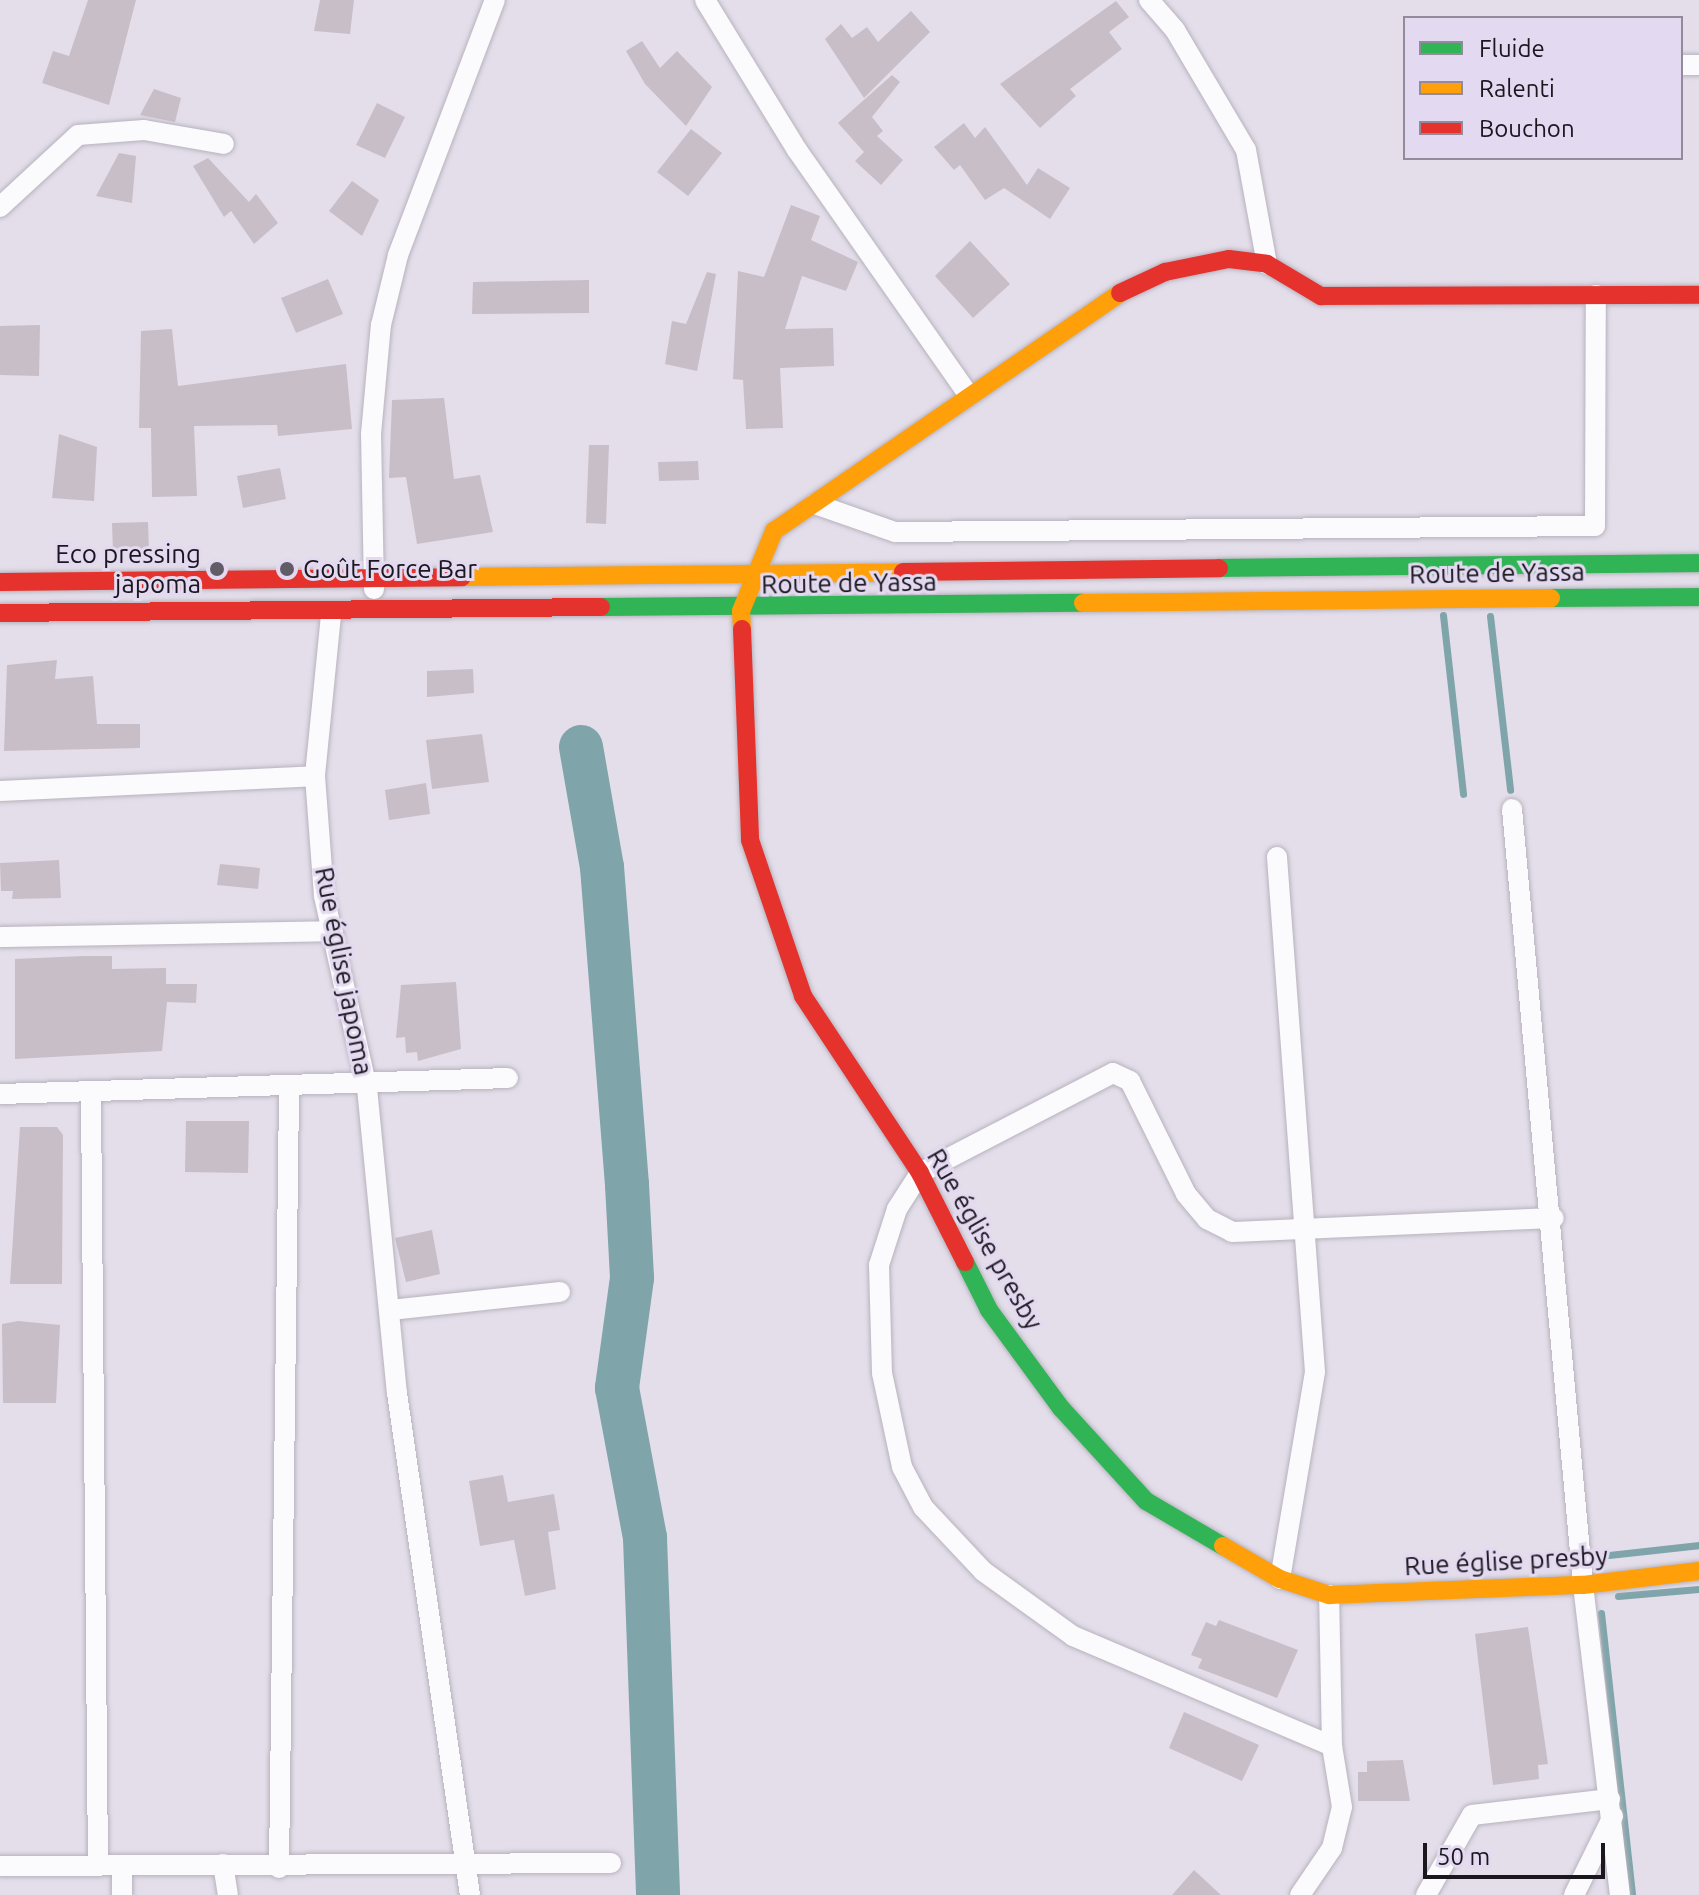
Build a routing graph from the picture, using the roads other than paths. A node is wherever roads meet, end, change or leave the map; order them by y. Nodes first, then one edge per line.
1 (495, 0) edge
2 (705, 0) edge
3 (1149, 0) edge
4 (224, 144) dead end
5 (0, 207) edge
6 (1267, 264) junction
7 (1596, 295) junction
8 (1699, 295) edge
9 (968, 394) junction
10 (815, 504) junction
11 (1475, 563) junction
12 (1699, 563) edge
13 (754, 571) junction
14 (373, 579) junction
15 (0, 582) edge
16 (1699, 597) edge
17 (1476, 599) junction
18 (741, 611) junction
19 (0, 613) edge
20 (378, 613) junction
21 (331, 615) junction
22 (315, 776) junction
23 (0, 791) edge
24 (1512, 809) dead end
25 (1277, 857) dead end
26 (333, 931) junction
27 (0, 937) edge
28 (508, 1078) dead end
29 (367, 1088) junction
30 (289, 1090) junction
31 (0, 1094) edge
32 (91, 1097) junction
33 (920, 1173) junction
34 (1554, 1218) junction
35 (1304, 1234) junction
36 (560, 1292) dead end
37 (391, 1310) junction
38 (1699, 1571) edge
39 (1280, 1579) junction
40 (1583, 1585) junction
41 (1329, 1595) junction
42 (1332, 1746) junction
43 (1612, 1808) junction
44 (611, 1863) dead end
45 (223, 1864) junction
46 (465, 1864) junction
47 (98, 1865) junction
48 (122, 1865) junction
49 (0, 1866) edge
50 (279, 1868) junction
51 (122, 1895) edge
52 (228, 1895) edge
53 (470, 1895) edge
54 (1300, 1895) edge
55 (1426, 1895) edge
56 (1574, 1895) edge
57 (1620, 1895) edge

1 - 14 street
2 - 9 street
3 - 6 street
4 - 5 street
6 - 7 main road
6 - 9 main road
7 - 8 main road
7 - 10 street
9 - 10 main road
10 - 13 main road
11 - 12 main road, Route de Yassa
11 - 13 main road, Route de Yassa
11 - 17 main road
13 - 14 main road, Route de Yassa
13 - 18 main road
14 - 15 main road, Route de Yassa
14 - 20 street
16 - 17 main road, Route de Yassa
17 - 18 main road, Route de Yassa
18 - 20 main road, Route de Yassa
18 - 33 main road, Rue église presby
19 - 21 main road, Route de Yassa
20 - 21 main road, Route de Yassa
21 - 22 street, Rue église japoma
22 - 23 street
22 - 26 street, Rue église japoma
24 - 34 street
25 - 35 street
26 - 27 street
26 - 29 street, Rue église japoma
28 - 29 street
29 - 30 street
29 - 37 street, Rue église japoma
30 - 32 street
30 - 50 street
31 - 32 street
32 - 47 street
33 - 35 street
33 - 39 main road, Rue église presby
33 - 42 street
34 - 35 street
34 - 40 street
35 - 39 street
36 - 37 street
37 - 46 street, Rue église japoma
38 - 40 main road, Rue église presby
39 - 41 main road, Rue église presby
40 - 41 main road, Rue église presby
40 - 43 street
41 - 42 street
42 - 54 street
43 - 55 street
43 - 56 street
43 - 57 street
44 - 46 street
45 - 48 street
45 - 50 street
45 - 52 street
46 - 50 street
46 - 53 street, Rue église japoma
47 - 48 street
47 - 49 street
48 - 51 street

